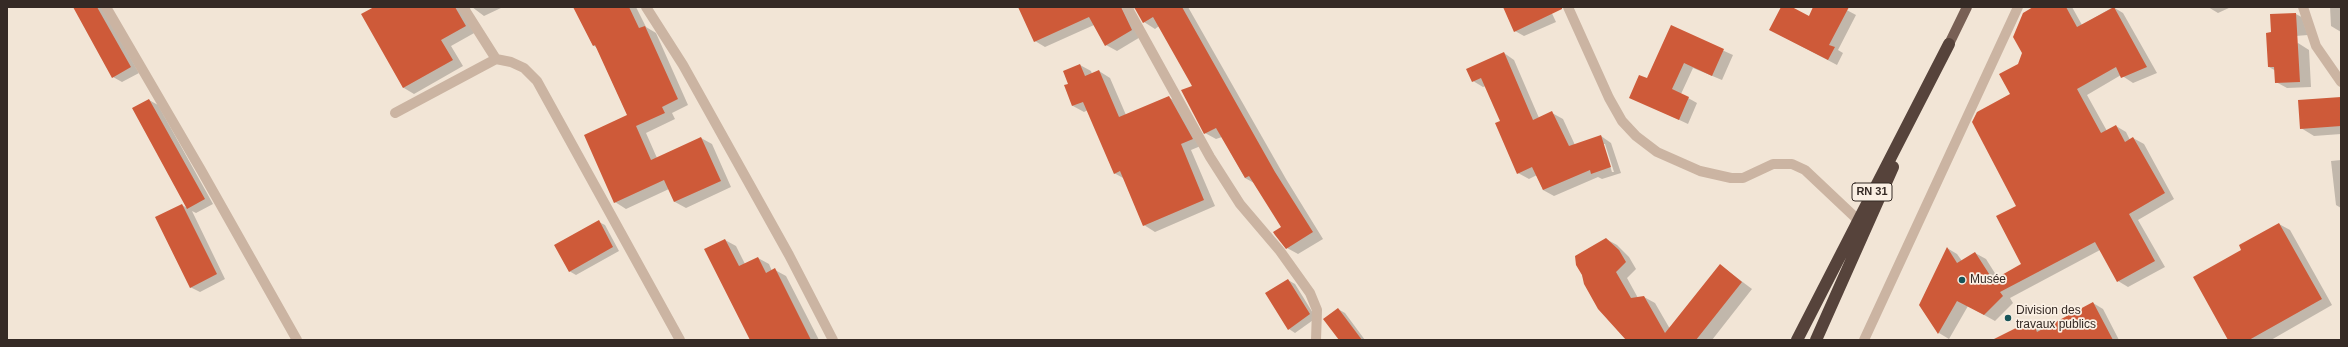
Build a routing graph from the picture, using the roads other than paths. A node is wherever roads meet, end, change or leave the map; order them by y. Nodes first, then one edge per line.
1 (106, 7) edge
2 (463, 7) edge
3 (646, 7) edge
4 (1127, 7) edge
5 (1568, 7) edge
6 (1967, 7) edge
7 (2018, 7) edge
8 (2303, 7) edge
9 (1949, 44) junction
10 (496, 59) junction
11 (2341, 82) edge
12 (395, 113) dead end
13 (1858, 220) junction
14 (297, 340) edge
15 (680, 340) edge
16 (833, 340) edge
17 (1316, 340) edge
18 (1797, 340) edge
19 (1816, 340) edge
20 (1864, 340) edge

1 - 14 street
2 - 10 street
3 - 16 street
4 - 17 street
5 - 13 street
6 - 9 main road, RN 31
7 - 20 street
8 - 11 street
9 - 13 highway, RN 31
9 - 19 highway, RN 31
10 - 12 street
10 - 15 street
13 - 18 highway, RN 31

